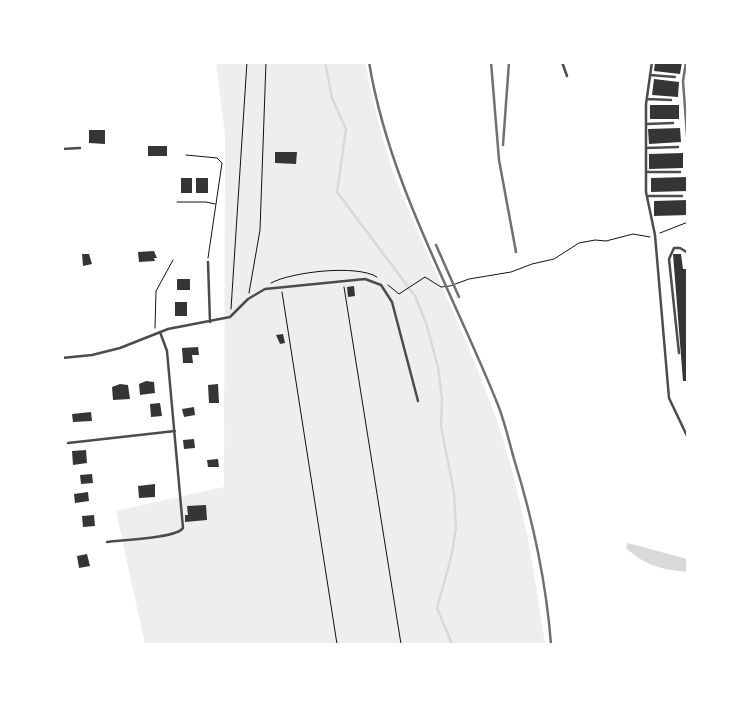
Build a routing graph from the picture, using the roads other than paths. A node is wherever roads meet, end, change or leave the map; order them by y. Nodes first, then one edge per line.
1 (562, 62) edge
2 (652, 62) edge
3 (650, 75) junction
4 (567, 76) dead end
5 (675, 77) dead end
6 (647, 99) junction
7 (671, 100) dead end
8 (673, 123) dead end
9 (646, 124) junction
10 (678, 147) dead end
11 (80, 148) dead end
12 (646, 148) junction
13 (62, 149) edge
14 (646, 172) junction
15 (680, 172) dead end
16 (648, 196) junction
17 (682, 196) dead end
18 (688, 253) edge
19 (208, 262) road end
20 (210, 322) junction
21 (160, 332) junction
22 (679, 354) dead end
23 (62, 358) edge
24 (418, 401) dead end
25 (174, 431) junction
26 (688, 438) edge
27 (68, 443) dead end
28 (107, 542) dead end

1 - 4 lane
2 - 3 lane
3 - 5 lane
3 - 6 lane
6 - 7 lane
6 - 9 lane
8 - 9 lane
9 - 12 lane
10 - 12 lane
11 - 13 lane
12 - 14 lane
14 - 15 lane
14 - 16 lane
16 - 17 lane
16 - 26 lane
18 - 22 lane
19 - 20 lane
20 - 21 lane
20 - 24 lane
21 - 23 lane
21 - 25 lane
25 - 27 lane
25 - 28 lane

